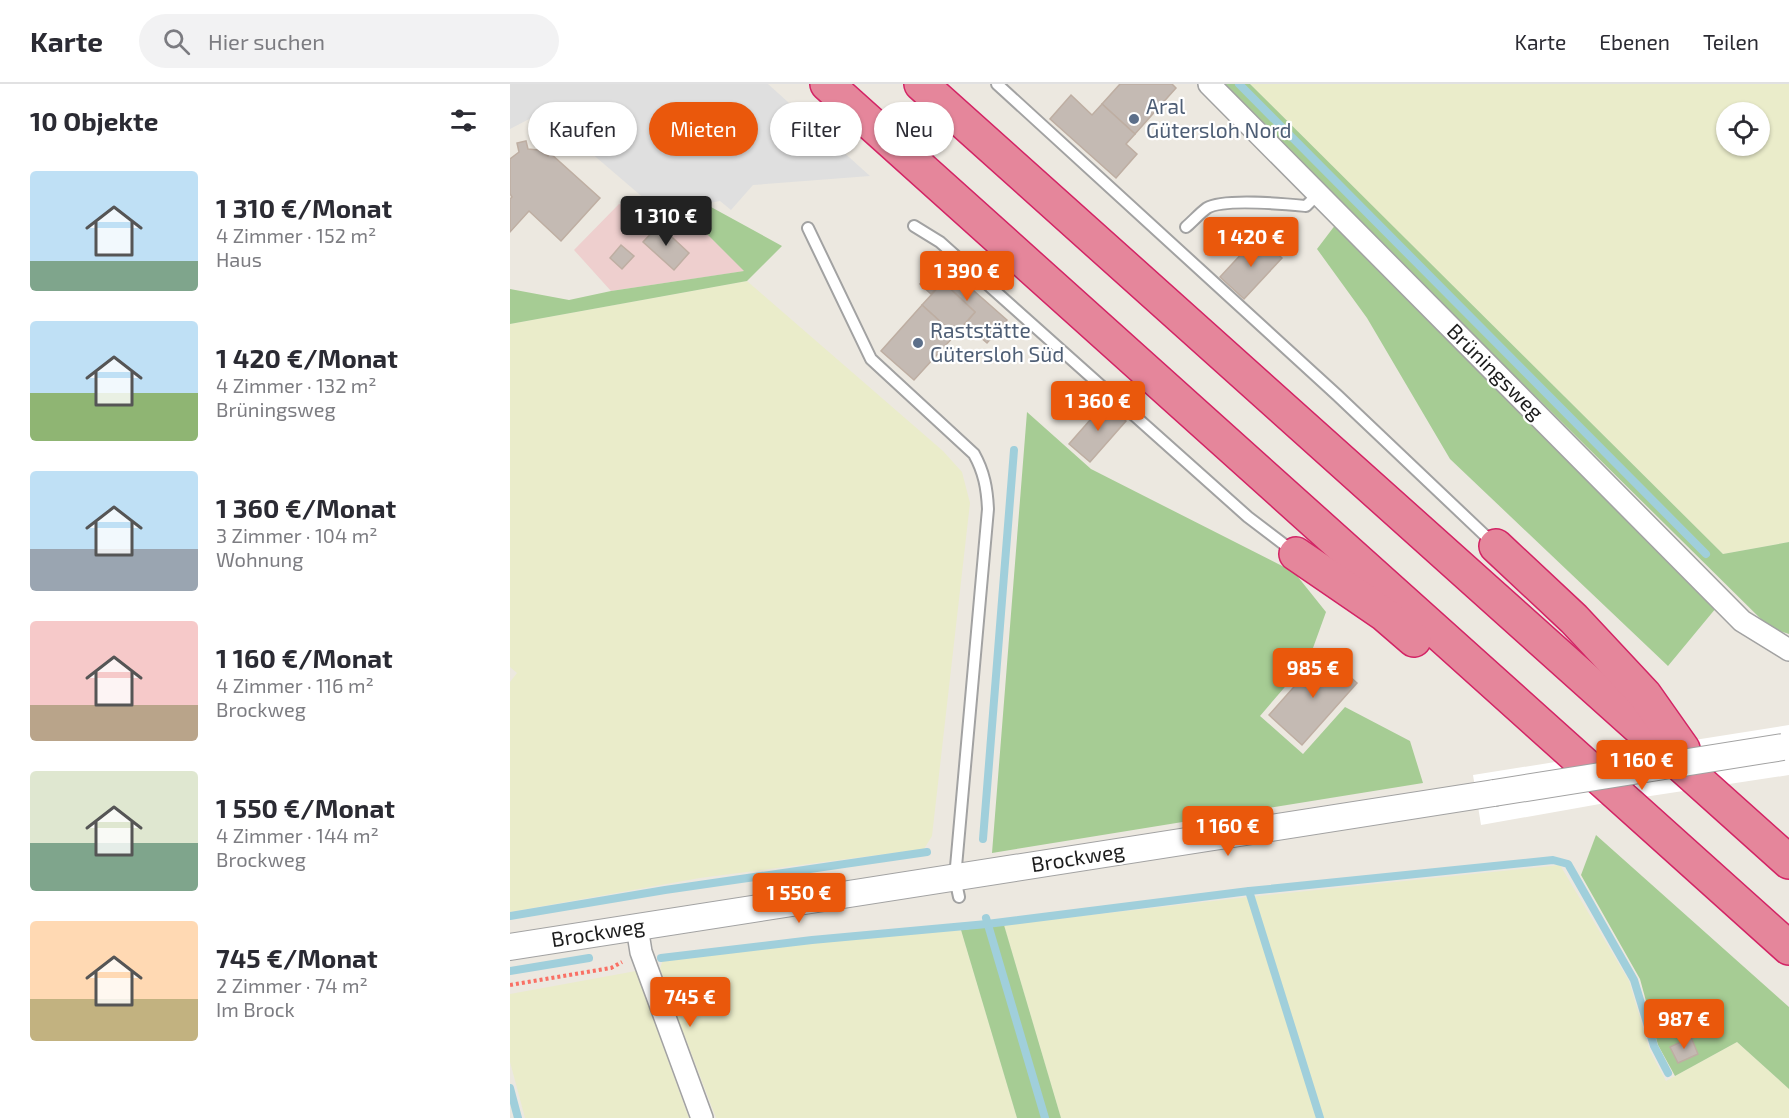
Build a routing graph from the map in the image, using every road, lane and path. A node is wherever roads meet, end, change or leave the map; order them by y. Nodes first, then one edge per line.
1 (827, 84) edge
2 (921, 84) edge
3 (997, 84) edge
4 (1209, 84) edge
5 (1318, 194) junction
6 (914, 226) dead end
7 (1186, 227) dead end
8 (808, 228) dead end
9 (1497, 546) joint
10 (1296, 554) joint
11 (1789, 650) edge
12 (1786, 746) edge
13 (1717, 797) junction
14 (1669, 842) junction
15 (1789, 862) edge
16 (957, 887) junction
17 (639, 939) junction
18 (510, 947) edge
19 (1789, 948) edge
20 (510, 985) edge
21 (702, 1118) edge

1 - 14 highway
2 - 13 highway
3 - 9 lane
4 - 5 street, Brüningsweg
5 - 7 lane
5 - 11 street, Brüningsweg
6 - 10 lane
8 - 16 lane
9 - 13 highway
10 - 14 highway
12 - 16 street, Brockweg, bridge
13 - 15 highway
14 - 19 highway
16 - 17 street, Brockweg
17 - 18 street, Brockweg
17 - 20 path
17 - 21 street

